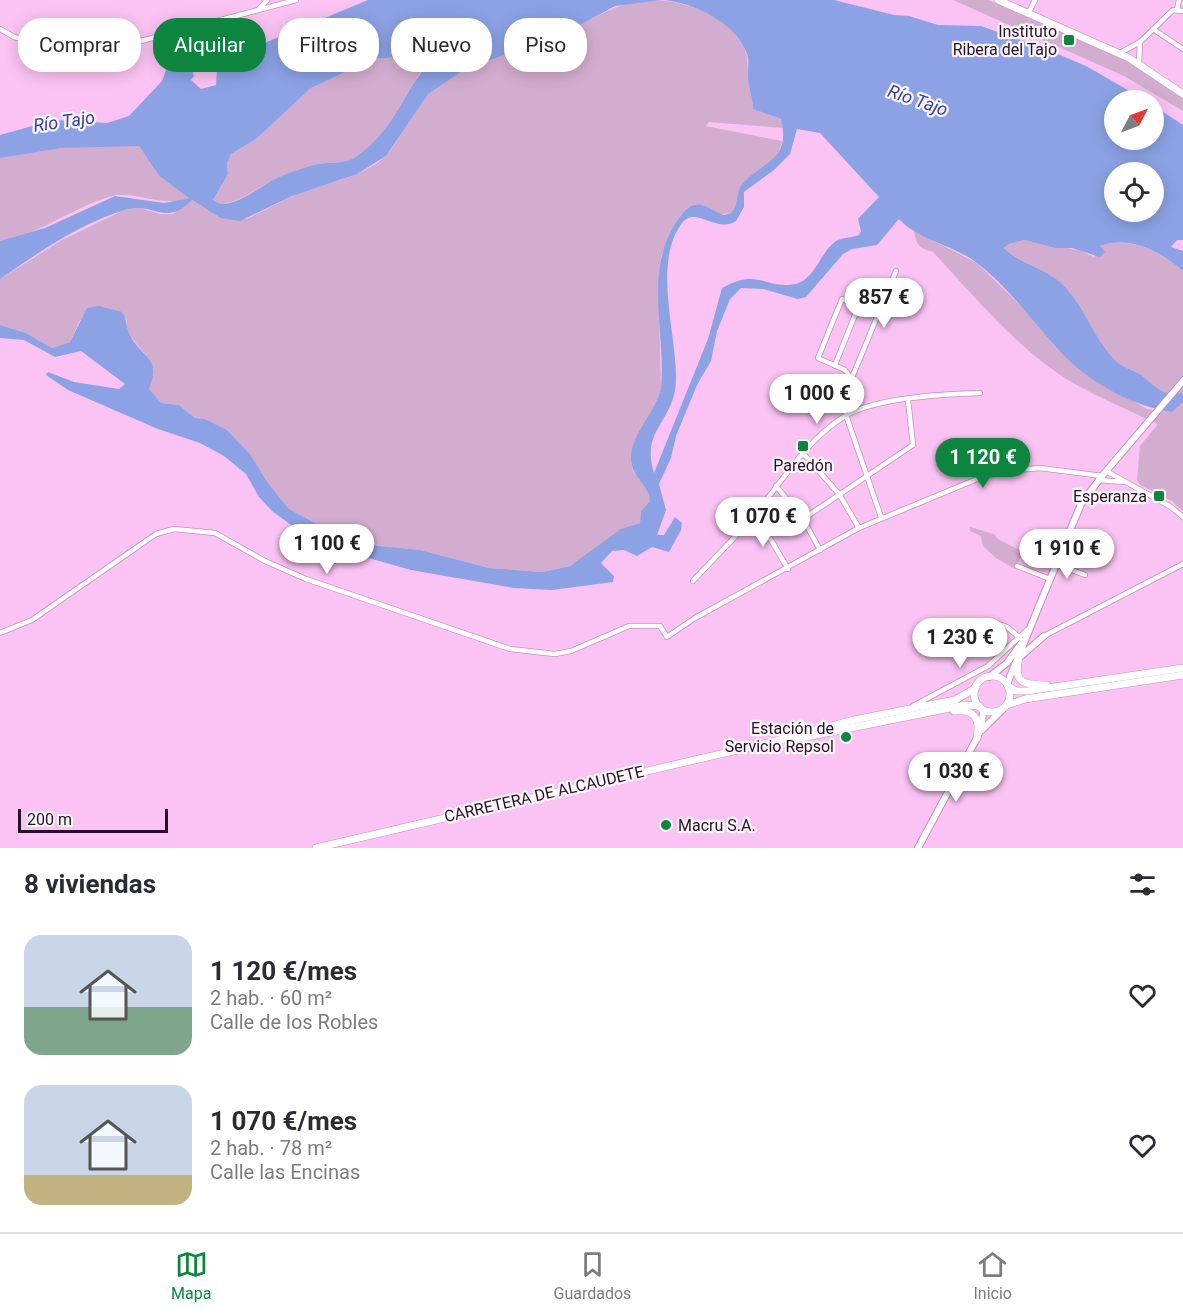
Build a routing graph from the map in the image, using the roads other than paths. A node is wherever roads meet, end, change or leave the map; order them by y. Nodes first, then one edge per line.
1 (267, 0) edge
2 (296, 0) edge
3 (998, 0) edge
4 (1035, 0) edge
5 (1179, 0) edge
6 (257, 10) junction
7 (1180, 10) edge
8 (1028, 14) junction
9 (0, 29) edge
10 (1153, 29) junction
11 (1140, 42) junction
12 (1183, 49) edge
13 (1120, 53) junction
14 (1139, 64) junction
15 (1183, 94) edge
16 (896, 271) dead end
17 (859, 305) junction
18 (878, 314) junction
19 (835, 365) junction
20 (851, 380) junction
21 (1183, 381) edge
22 (980, 393) dead end
23 (908, 400) junction
24 (846, 415) junction
25 (802, 452) junction
26 (1089, 473) junction
27 (867, 475) junction
28 (1100, 477) junction
29 (1128, 482) junction
30 (776, 486) junction
31 (838, 494) junction
32 (753, 516) junction
33 (881, 517) junction
34 (1183, 517) edge
35 (803, 519) junction
36 (859, 528) junction
37 (820, 550) junction
38 (1056, 564) junction
39 (1183, 564) edge
40 (1017, 566) dead end
41 (788, 569) junction
42 (1085, 575) dead end
43 (1050, 579) junction
44 (693, 581) dead end
45 (993, 622) dead end
46 (1031, 626) junction
47 (0, 633) edge
48 (1044, 636) junction
49 (1023, 639) junction
50 (1019, 658) junction
51 (1183, 668) edge
52 (1183, 675) edge
53 (988, 677) junction
54 (1007, 685) junction
55 (1070, 685) junction
56 (976, 688) junction
57 (1004, 707) junction
58 (910, 708) junction
59 (981, 708) junction
60 (930, 713) junction
61 (977, 738) junction
62 (772, 742) junction
63 (316, 848) edge
64 (918, 848) edge

1 - 6 street
2 - 6 street
3 - 8 main road
4 - 8 street
5 - 7 street
6 - 9 street
7 - 10 street
8 - 13 main road
10 - 11 street
10 - 12 street
11 - 13 street
11 - 14 street
13 - 14 main road
14 - 15 main road
16 - 18 street
17 - 18 street
17 - 19 street
17 - 19 street
18 - 20 street
19 - 20 street
20 - 24 street
21 - 28 main road
22 - 23 street
23 - 24 street
23 - 27 street
24 - 25 street
24 - 27 street
25 - 30 street
25 - 31 street
26 - 28 street
26 - 28 street
26 - 33 street
27 - 31 street
27 - 33 street
28 - 29 street
28 - 29 street
28 - 38 main road
29 - 34 street
30 - 32 street
30 - 35 street
31 - 35 street
31 - 36 street
32 - 41 street
32 - 44 street
33 - 36 street
35 - 37 street
36 - 37 street
37 - 41 street
38 - 42 street
38 - 43 main road
39 - 48 street
40 - 43 street
41 - 47 street
43 - 46 main road
45 - 49 street
46 - 48 main road
46 - 49 main road
48 - 49 main road
48 - 50 main road
49 - 50 main road
49 - 53 main road
49 - 58 street
50 - 54 main road
50 - 55 main road
51 - 55 main road
52 - 57 main road, CARRETERA DE ALCAUDETE
53 - 54 main road
53 - 56 main road, CARRETERA DE ALCAUDETE
54 - 55 main road
54 - 57 main road
56 - 58 main road, CARRETERA DE ALCAUDETE
56 - 59 main road
57 - 59 main road, CARRETERA DE ALCAUDETE
57 - 61 main road
58 - 62 main road, CARRETERA DE ALCAUDETE
59 - 60 main road, CARRETERA DE ALCAUDETE
59 - 61 main road
60 - 61 main road
60 - 62 main road, CARRETERA DE ALCAUDETE
61 - 64 main road
62 - 63 main road, CARRETERA DE ALCAUDETE

